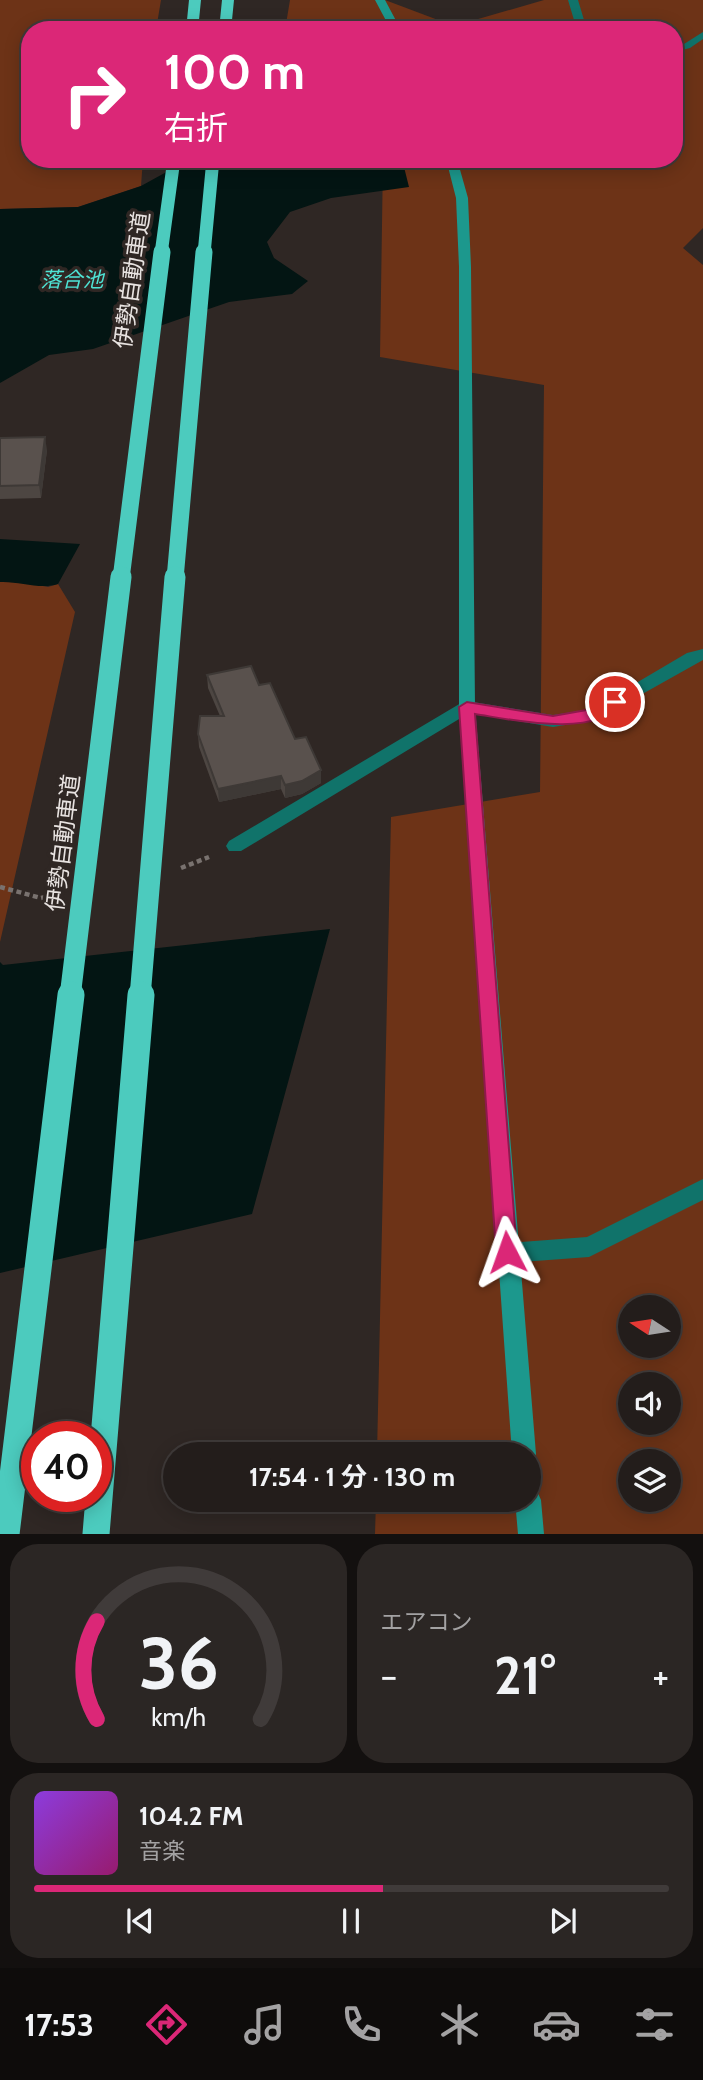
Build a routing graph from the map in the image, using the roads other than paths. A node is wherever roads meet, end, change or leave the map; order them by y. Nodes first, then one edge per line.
1 (195, 0) edge
2 (228, 0) edge
3 (380, 0) edge
4 (573, 0) edge
5 (193, 21) edge
6 (226, 21) edge
7 (391, 21) edge
8 (579, 21) edge
9 (703, 34) edge
10 (683, 47) edge
11 (173, 168) edge
12 (212, 168) edge
13 (454, 168) edge
14 (703, 654) edge
15 (467, 707) junction
16 (235, 846) dead end
17 (703, 1189) edge
18 (507, 1252) junction
19 (523, 1442) edge
20 (529, 1512) edge
21 (6, 1534) edge
22 (96, 1534) edge
23 (531, 1534) edge

1 - 5 highway
2 - 6 highway
3 - 7 street
4 - 8 street
9 - 10 street
11 - 21 highway, 伊勢自動車道, bridge
12 - 22 highway, bridge
13 - 15 street
14 - 15 street
15 - 16 street
15 - 18 street
17 - 18 street
18 - 19 street
20 - 23 street

